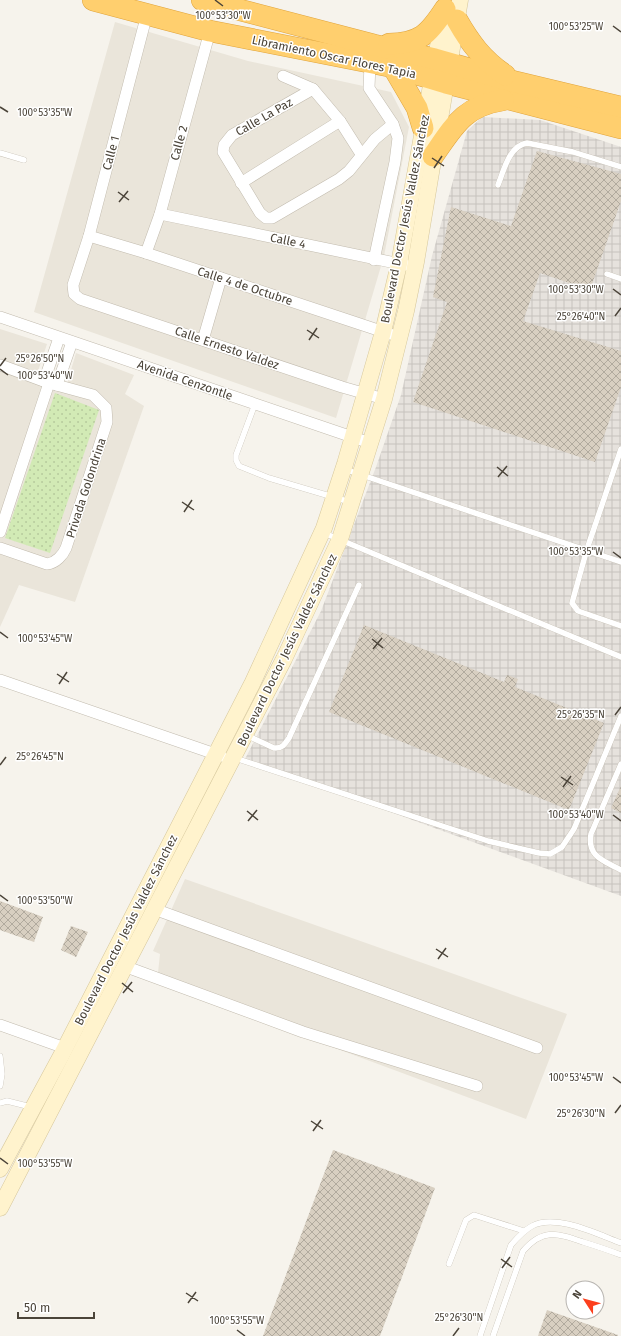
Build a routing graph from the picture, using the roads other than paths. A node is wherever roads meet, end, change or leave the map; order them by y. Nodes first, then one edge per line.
1 (93, 0) edge
2 (202, 0) edge
3 (452, 7) edge
4 (147, 14) junction
5 (210, 31) junction
6 (372, 54) junction
7 (393, 67) junction
8 (440, 71) junction
9 (283, 76) dead end
10 (313, 89) junction
11 (511, 91) junction
12 (621, 107) edge
13 (340, 121) junction
14 (393, 124) junction
15 (423, 128) junction
16 (621, 128) edge
17 (0, 153) edge
18 (361, 154) junction
19 (433, 156) junction
20 (24, 160) dead end
21 (621, 167) edge
22 (241, 182) junction
23 (498, 185) dead end
24 (160, 214) junction
25 (89, 236) junction
26 (146, 253) junction
27 (374, 260) junction
28 (399, 264) junction
29 (415, 268) junction
30 (607, 274) dead end
31 (222, 278) junction
32 (621, 279) edge
33 (73, 292) joint
34 (0, 317) edge
35 (383, 332) junction
36 (400, 336) junction
37 (59, 338) junction
38 (203, 340) junction
39 (72, 342) junction
40 (0, 365) edge
41 (50, 383) junction
42 (365, 394) junction
43 (384, 399) junction
44 (255, 404) junction
45 (352, 438) junction
46 (370, 444) junction
47 (621, 448) edge
48 (343, 469) junction
49 (361, 475) junction
50 (334, 496) junction
51 (352, 502) junction
52 (0, 532) edge
53 (322, 533) junction
54 (340, 539) junction
55 (0, 548) edge
56 (586, 549) junction
57 (621, 562) edge
58 (358, 586) dead end
59 (621, 626) edge
60 (621, 657) edge
61 (0, 680) edge
62 (621, 716) edge
63 (246, 735) junction
64 (216, 756) junction
65 (234, 758) junction
66 (621, 764) edge
67 (621, 870) edge
68 (154, 909) junction
69 (124, 966) junction
70 (0, 1025) edge
71 (65, 1048) junction
72 (537, 1048) dead end
73 (0, 1056) edge
74 (0, 1086) edge
75 (477, 1086) dead end
76 (0, 1103) edge
77 (34, 1108) junction
78 (0, 1169) edge
79 (0, 1208) edge
80 (524, 1231) junction
81 (621, 1243) edge
82 (621, 1255) edge
83 (449, 1264) dead end
84 (480, 1336) edge
85 (493, 1336) edge

1 - 4 highway, Libramiento Oscar Flores Tapia
2 - 6 highway, Libramiento Oscar Flores Tapia
3 - 6 highway
3 - 8 main road, Boulevard Doctor Jesús Valdez Sánchez
3 - 11 highway
4 - 5 highway, Libramiento Oscar Flores Tapia
4 - 25 street, Calle 1
5 - 6 highway, Libramiento Oscar Flores Tapia
5 - 24 street, Calle 2
6 - 7 highway, Libramiento Oscar Flores Tapia
6 - 8 highway, Libramiento Oscar Flores Tapia
6 - 14 street
7 - 8 highway, Libramiento Oscar Flores Tapia
7 - 15 highway
8 - 11 highway, Libramiento Oscar Flores Tapia
8 - 15 main road, Boulevard Doctor Jesús Valdez Sánchez
8 - 19 main road, Boulevard Doctor Jesús Valdez Sánchez
9 - 10 street
10 - 13 street
10 - 22 street, Calle La Paz
11 - 12 highway, Libramiento Oscar Flores Tapia
11 - 16 highway, Libramiento Oscar Flores Tapia
11 - 19 highway
13 - 18 street
13 - 22 street
14 - 18 street
14 - 27 street
15 - 28 main road, Boulevard Doctor Jesús Valdez Sánchez
17 - 20 lane
18 - 22 street
19 - 29 main road, Boulevard Doctor Jesús Valdez Sánchez
21 - 23 lane
24 - 26 street, Calle 2
24 - 27 street, Calle 4
25 - 26 street, Calle 4 de Octubre
25 - 33 street, Calle 1
26 - 31 street, Calle 4 de Octubre
27 - 28 street, Calle 4
28 - 29 street, Calle 4
28 - 35 main road, Boulevard Doctor Jesús Valdez Sánchez
29 - 36 main road, Boulevard Doctor Jesús Valdez Sánchez
30 - 32 lane
31 - 35 street, Calle 4 de Octubre
31 - 38 street
33 - 38 street, Calle Ernesto Valdez
34 - 37 street, Avenida Cenzontle
35 - 36 street, Calle 4 de Octubre
35 - 42 main road, Boulevard Doctor Jesús Valdez Sánchez
36 - 43 main road, Boulevard Doctor Jesús Valdez Sánchez
37 - 39 street, Avenida Cenzontle
37 - 41 street
38 - 42 street, Calle Ernesto Valdez
39 - 41 street
39 - 44 street, Avenida Cenzontle
40 - 41 street, Privada Golondrina
41 - 52 street
41 - 55 street, Privada Golondrina
42 - 43 street, Calle Ernesto Valdez
42 - 45 main road, Boulevard Doctor Jesús Valdez Sánchez
43 - 46 main road, Boulevard Doctor Jesús Valdez Sánchez
44 - 45 street, Avenida Cenzontle
44 - 50 lane
45 - 46 street, Avenida Cenzontle
45 - 48 main road, Boulevard Doctor Jesús Valdez Sánchez
46 - 49 main road, Boulevard Doctor Jesús Valdez Sánchez
47 - 56 lane
48 - 49 lane
48 - 50 main road, Boulevard Doctor Jesús Valdez Sánchez
49 - 51 main road, Boulevard Doctor Jesús Valdez Sánchez
49 - 56 lane
50 - 51 lane
50 - 53 main road, Boulevard Doctor Jesús Valdez Sánchez
51 - 54 main road, Boulevard Doctor Jesús Valdez Sánchez
53 - 54 lane
53 - 64 main road, Boulevard Doctor Jesús Valdez Sánchez
54 - 60 lane
54 - 63 main road, Boulevard Doctor Jesús Valdez Sánchez
56 - 57 lane
56 - 59 lane
58 - 63 lane
61 - 64 street
62 - 65 lane
63 - 65 main road, Boulevard Doctor Jesús Valdez Sánchez
64 - 65 street
64 - 71 main road, Boulevard Doctor Jesús Valdez Sánchez
65 - 68 main road, Boulevard Doctor Jesús Valdez Sánchez
66 - 67 lane
68 - 69 main road, Boulevard Doctor Jesús Valdez Sánchez
68 - 72 street
69 - 75 street
69 - 79 main road, Boulevard Doctor Jesús Valdez Sánchez
70 - 71 street
71 - 77 main road, Boulevard Doctor Jesús Valdez Sánchez
73 - 74 lane
76 - 77 lane
77 - 78 main road, Boulevard Doctor Jesús Valdez Sánchez
80 - 81 lane
80 - 83 lane
80 - 84 lane
82 - 85 lane

